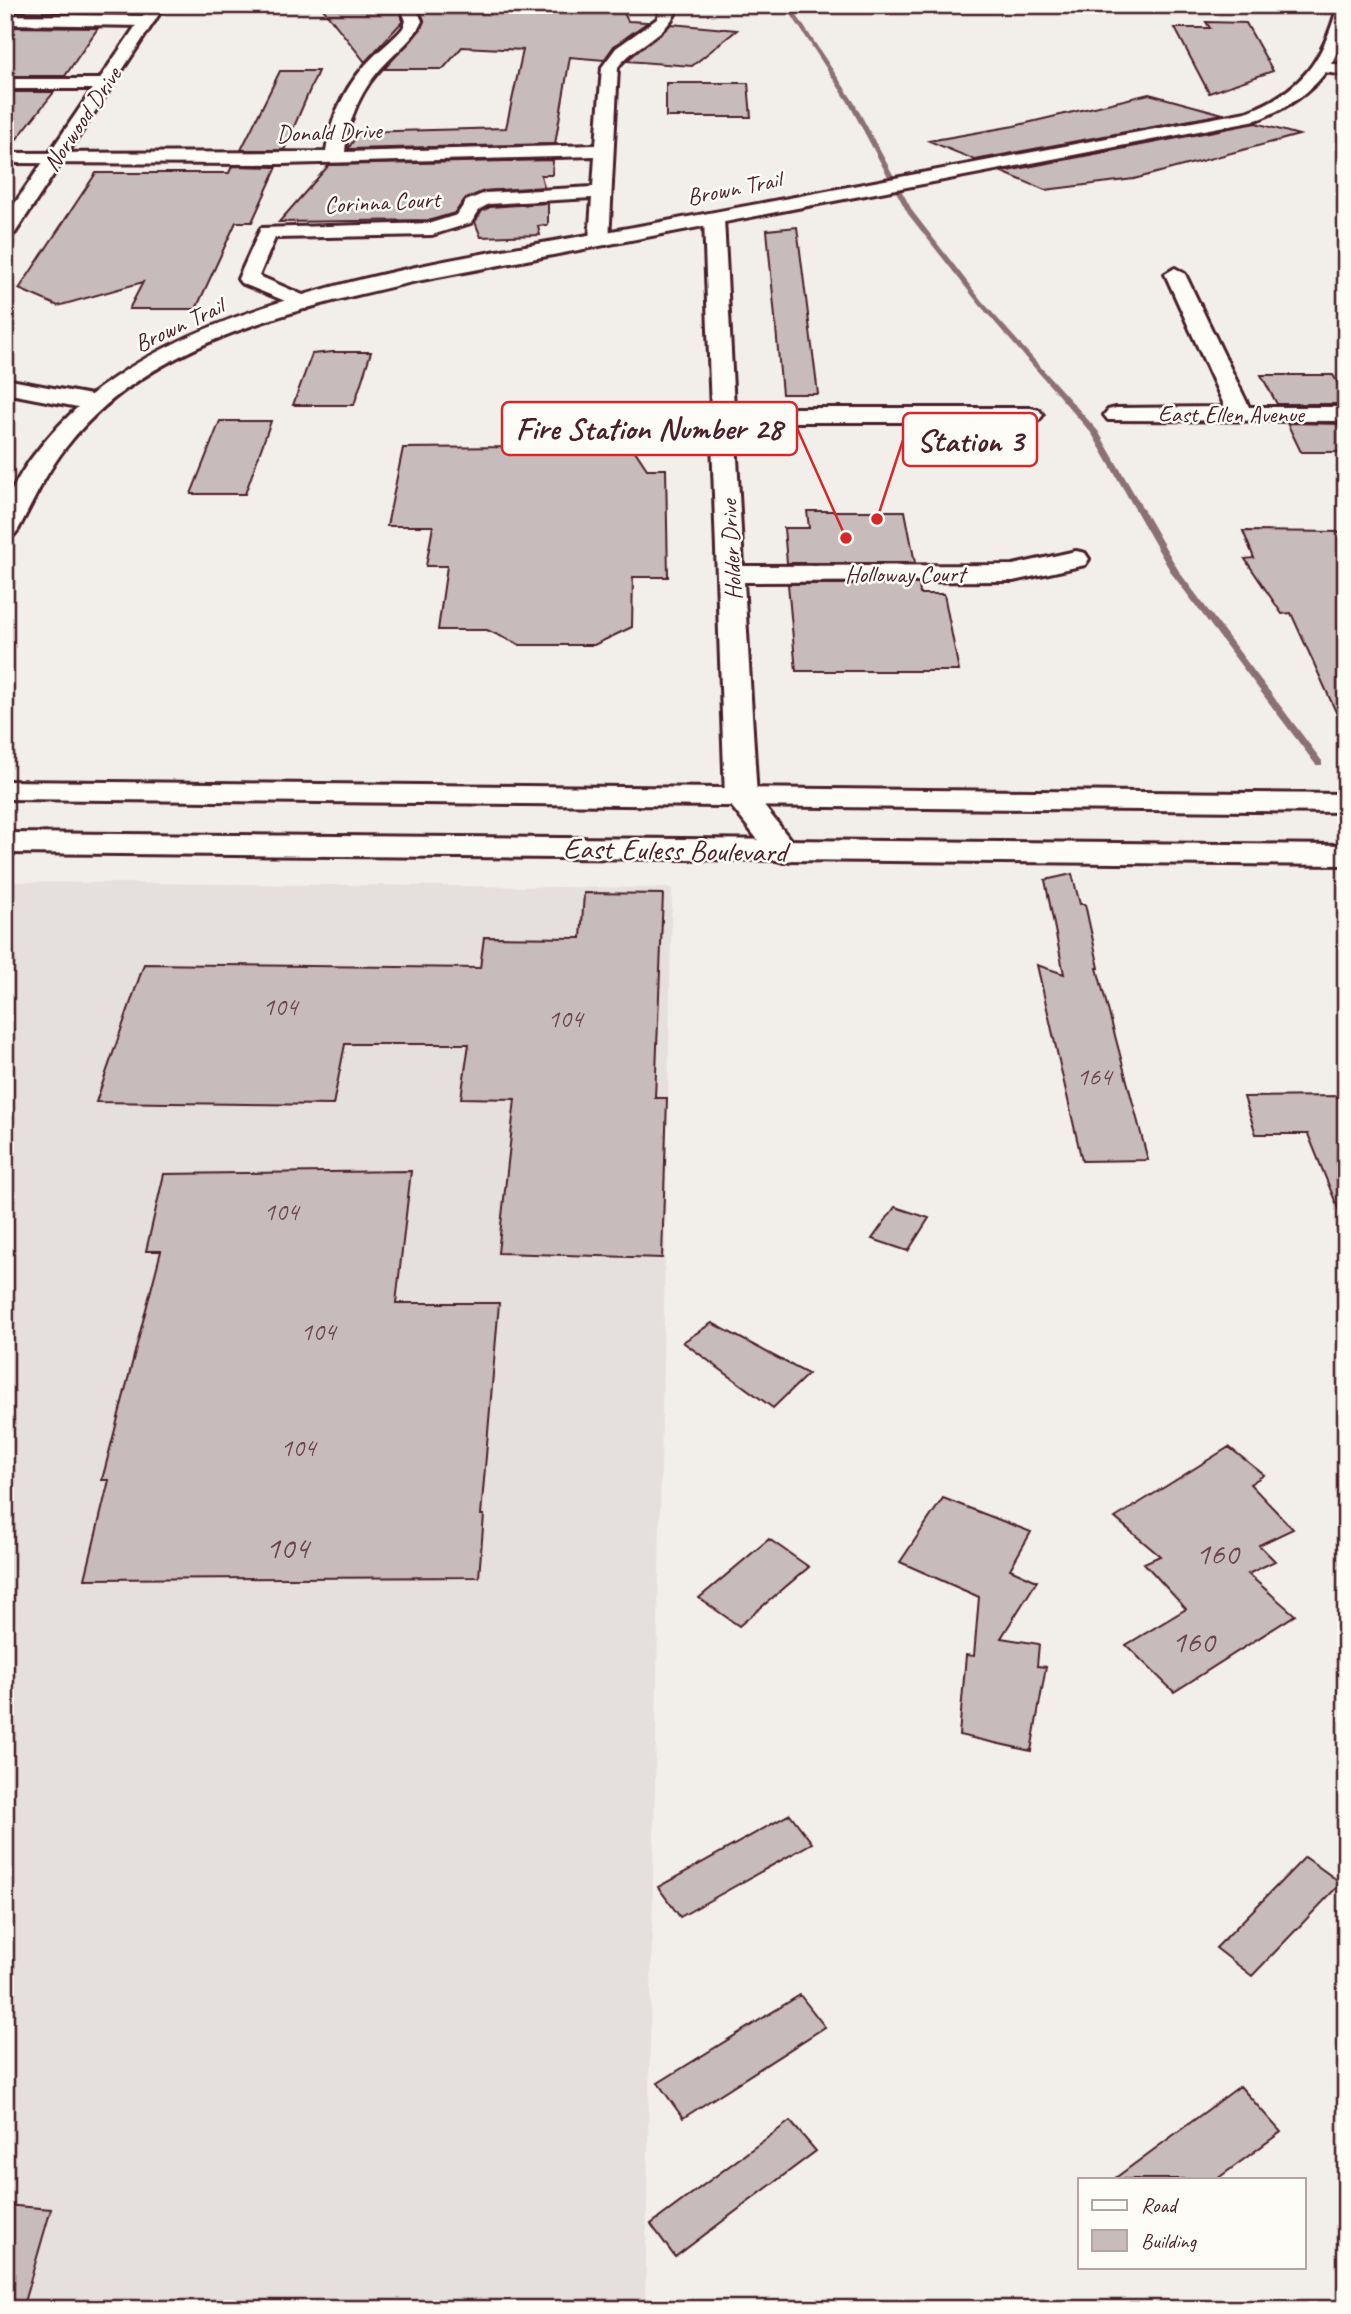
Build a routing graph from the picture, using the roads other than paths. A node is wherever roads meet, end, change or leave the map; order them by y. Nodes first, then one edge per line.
1 (158, 5) edge
2 (407, 5) edge
3 (663, 5) edge
4 (1345, 10) edge
5 (5, 19) edge
6 (147, 21) junction
7 (1322, 68) junction
8 (1346, 70) edge
9 (5, 84) edge
10 (105, 84) junction
11 (605, 150) junction
12 (334, 157) junction
13 (5, 159) edge
14 (56, 159) junction
15 (602, 192) junction
16 (714, 226) junction
17 (5, 233) edge
18 (598, 241) junction
19 (1175, 274) dead end
20 (305, 303) junction
21 (5, 386) edge
22 (95, 403) junction
23 (1240, 414) junction
24 (1346, 414) edge
25 (724, 415) junction
26 (1031, 415) dead end
27 (1116, 415) dead end
28 (5, 530) edge
29 (1076, 559) dead end
30 (733, 574) junction
31 (5, 790) edge
32 (741, 798) junction
33 (1346, 803) edge
34 (5, 843) edge
35 (783, 852) junction
36 (1346, 855) edge

1 - 6 street, Norwood Drive
2 - 12 street
3 - 11 street
4 - 7 street, Brown Trail
5 - 6 street
6 - 10 street, Norwood Drive
7 - 8 street
7 - 16 street, Brown Trail
9 - 10 street
10 - 14 street, Norwood Drive
11 - 12 street, Donald Drive
11 - 15 street
12 - 14 street, Donald Drive
13 - 14 street, Donald Drive
14 - 17 street, Norwood Drive
15 - 18 street
15 - 20 street, Corinna Court
16 - 18 street, Brown Trail
16 - 25 street, Holder Drive
18 - 20 street, Brown Trail
19 - 23 street
20 - 22 street, Brown Trail
21 - 22 street
22 - 28 street
23 - 24 street, East Ellen Avenue
23 - 27 street, East Ellen Avenue
25 - 26 street
25 - 30 street, Holder Drive
29 - 30 street, Holloway Court
30 - 32 street, Holder Drive
31 - 32 street, East Euless Boulevard
32 - 33 street, East Euless Boulevard
32 - 35 street
34 - 35 street, East Euless Boulevard
35 - 36 street, East Euless Boulevard

